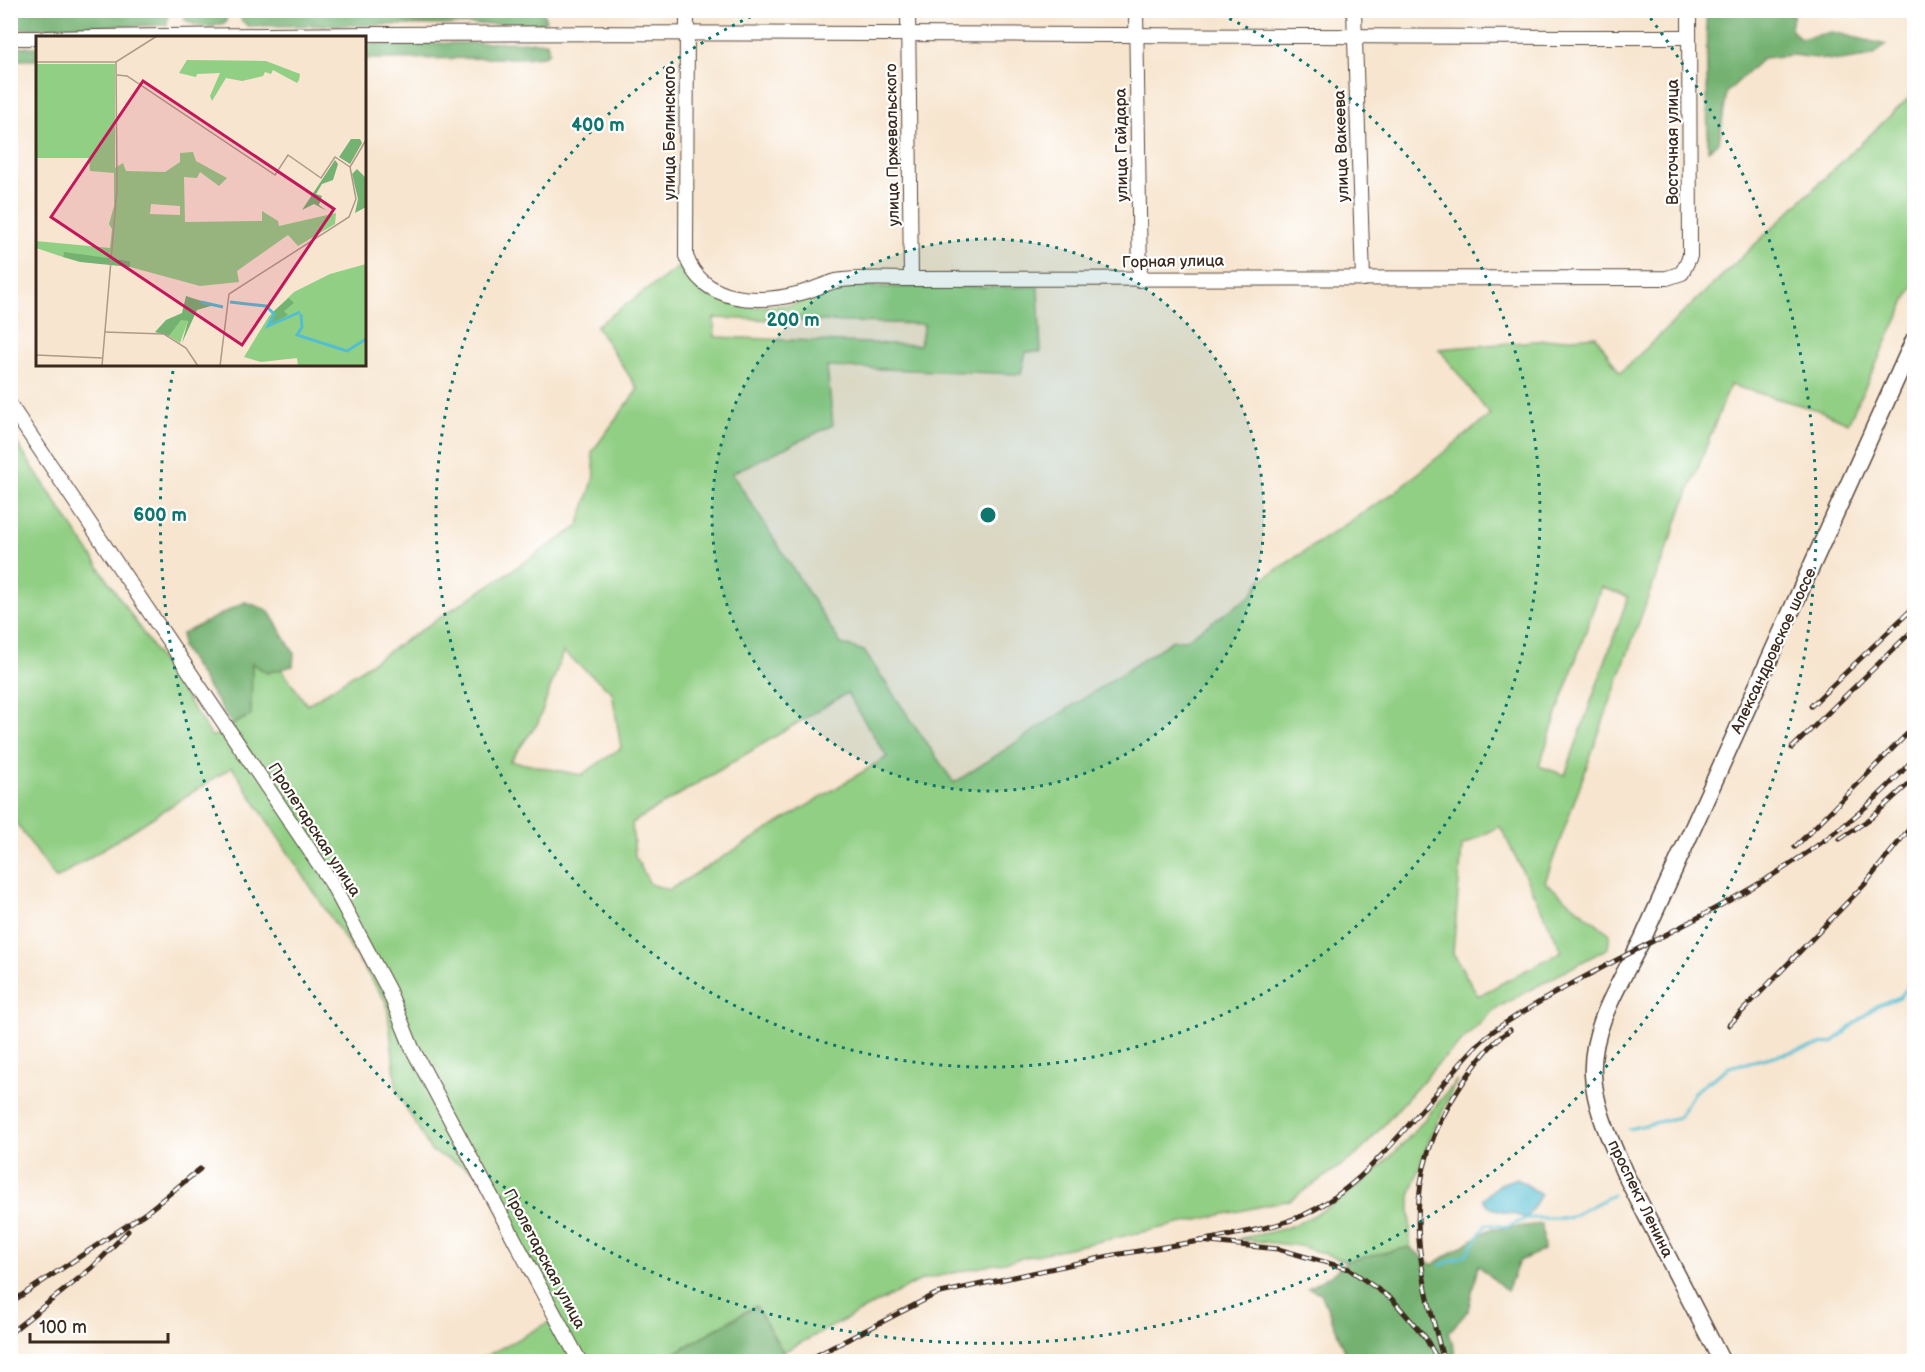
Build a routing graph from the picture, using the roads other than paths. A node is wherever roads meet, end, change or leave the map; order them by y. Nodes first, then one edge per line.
1 (687, 10) edge
2 (908, 10) edge
3 (1136, 10) edge
4 (1354, 10) edge
5 (1689, 10) edge
6 (686, 33) junction
7 (908, 33) junction
8 (1136, 34) junction
9 (148, 36) edge
10 (1354, 36) junction
11 (1689, 37) junction
12 (10, 38) edge
13 (36, 38) edge
14 (686, 256) joint
15 (1682, 273) joint
16 (910, 279) junction
17 (1363, 279) junction
18 (1140, 280) junction
19 (1914, 340) edge
20 (10, 405) edge
21 (1631, 962) joint
22 (580, 1362) edge
23 (1722, 1362) edge

1 - 6 street, улица Белинского
2 - 7 street, улица Пржевальского
3 - 8 street, улица Гайдара
4 - 10 street, улица Вакеева
5 - 11 street, Восточная улица
6 - 7 street
6 - 9 street
6 - 14 street, улица Белинского
7 - 8 street
7 - 16 street, улица Пржевальского
8 - 10 street
8 - 18 street, улица Гайдара
10 - 11 street
10 - 17 street, улица Вакеева
11 - 15 street, Восточная улица
12 - 13 street
14 - 16 street, Горная улица
15 - 17 street, Горная улица
16 - 18 street, Горная улица
17 - 18 street, Горная улица
19 - 21 main road, Александровское шоссе
20 - 22 street, Пролетарская улица
21 - 23 main road, проспект Ленина

